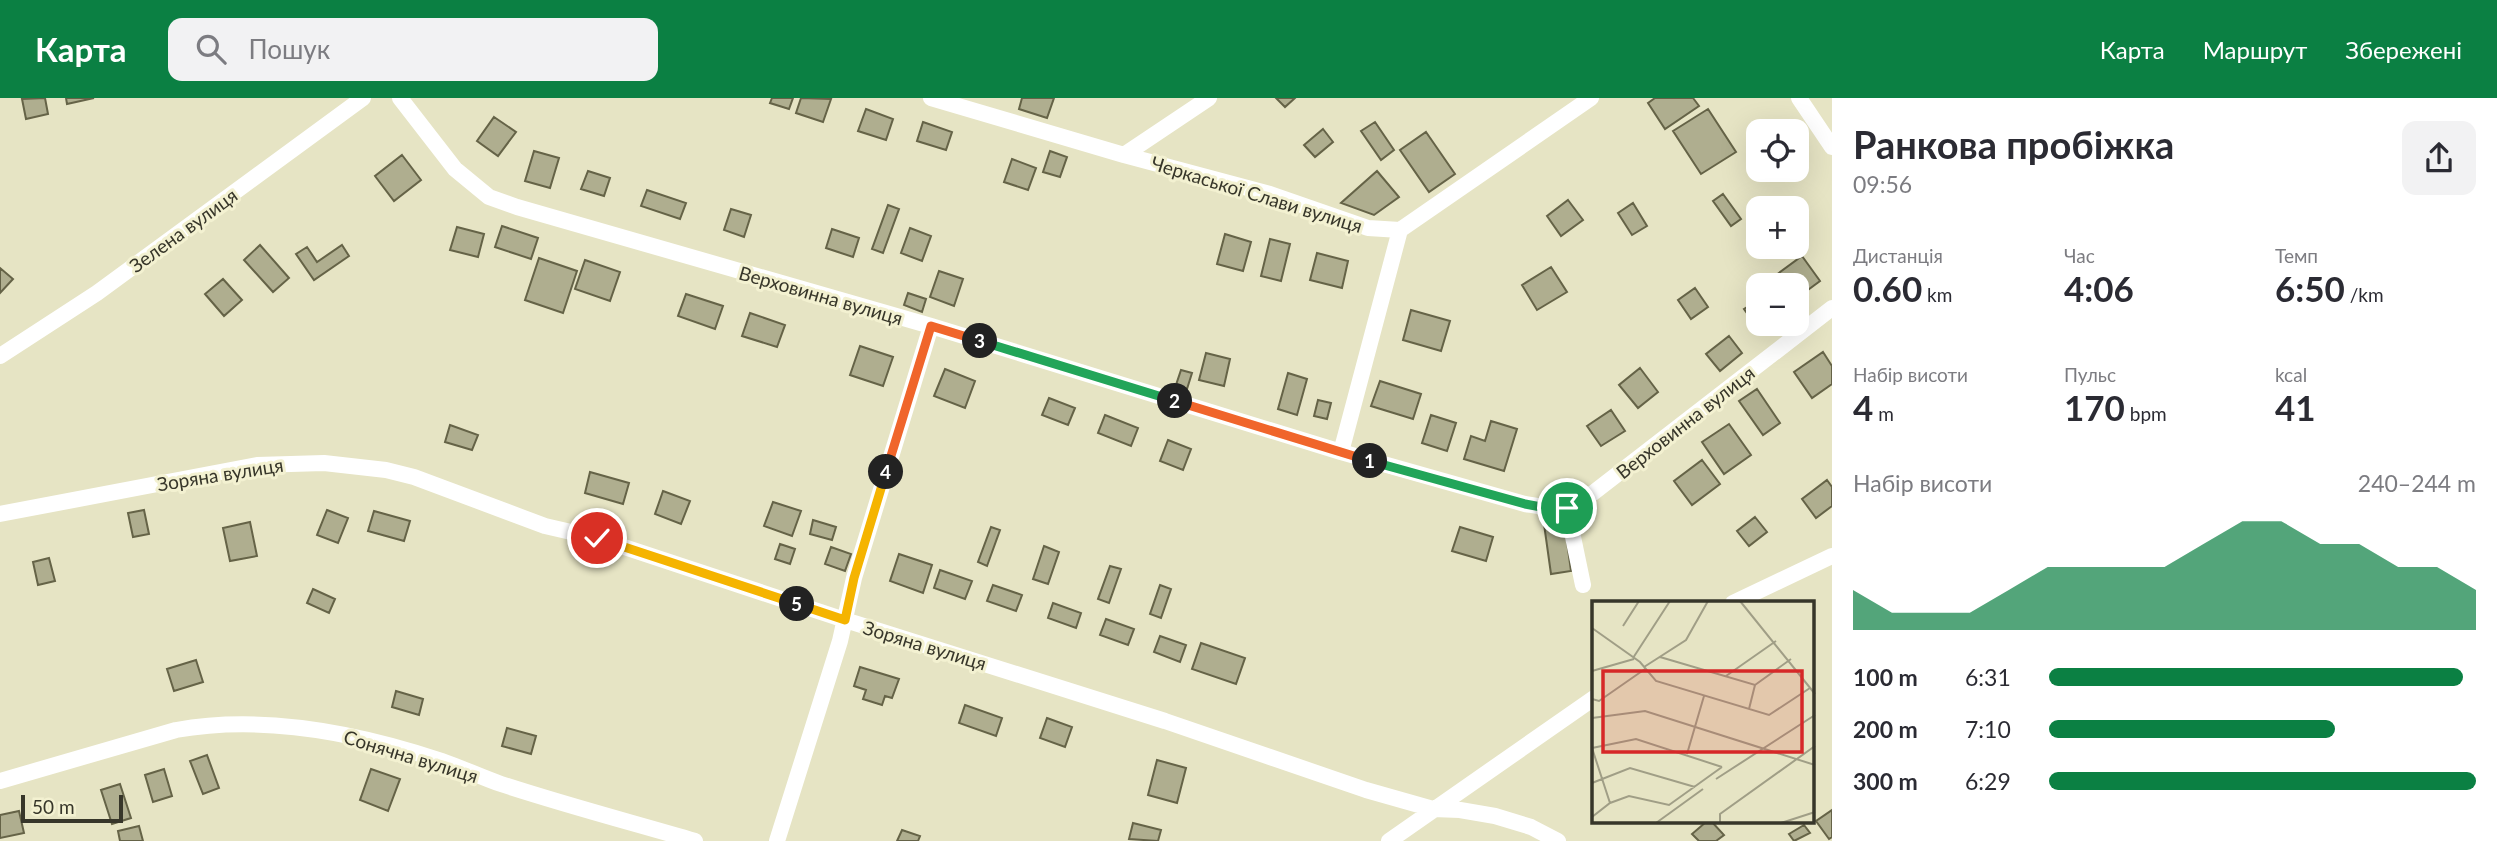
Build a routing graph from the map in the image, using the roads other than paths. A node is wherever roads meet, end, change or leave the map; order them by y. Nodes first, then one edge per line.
1 (363, 98) edge
2 (400, 98) edge
3 (931, 98) edge
4 (1209, 98) edge
5 (1591, 98) edge
6 (1799, 98) edge
7 (1832, 147) edge
8 (1124, 155) junction
9 (1400, 230) junction
10 (1832, 308) edge
11 (931, 326) junction
12 (0, 356) edge
13 (1341, 453) junction
14 (1567, 508) junction
15 (0, 514) edge
16 (1832, 556) edge
17 (1583, 585) dead end
18 (1737, 601) edge
19 (845, 620) junction
20 (1592, 699) edge
21 (0, 781) edge
22 (1433, 809) junction
23 (695, 841) edge
24 (777, 841) edge
25 (1389, 841) edge
26 (1558, 841) edge

1 - 12 street, Зелена вулиця
2 - 11 street, Верховинна вулиця
3 - 8 street, Черкаської Слави вулиця
4 - 8 street
5 - 9 street
6 - 7 street
8 - 9 street, Черкаської Слави вулиця
9 - 13 street
10 - 14 street, Верховинна вулиця
11 - 13 street, Верховинна вулиця
11 - 19 street
13 - 14 street, Верховинна вулиця
14 - 17 street
15 - 19 street, Зоряна вулиця
16 - 18 street
19 - 22 street, Зоряна вулиця
19 - 24 street
20 - 22 street
21 - 23 street, Сонячна вулиця
22 - 25 street
22 - 26 street, Зоряна вулиця

